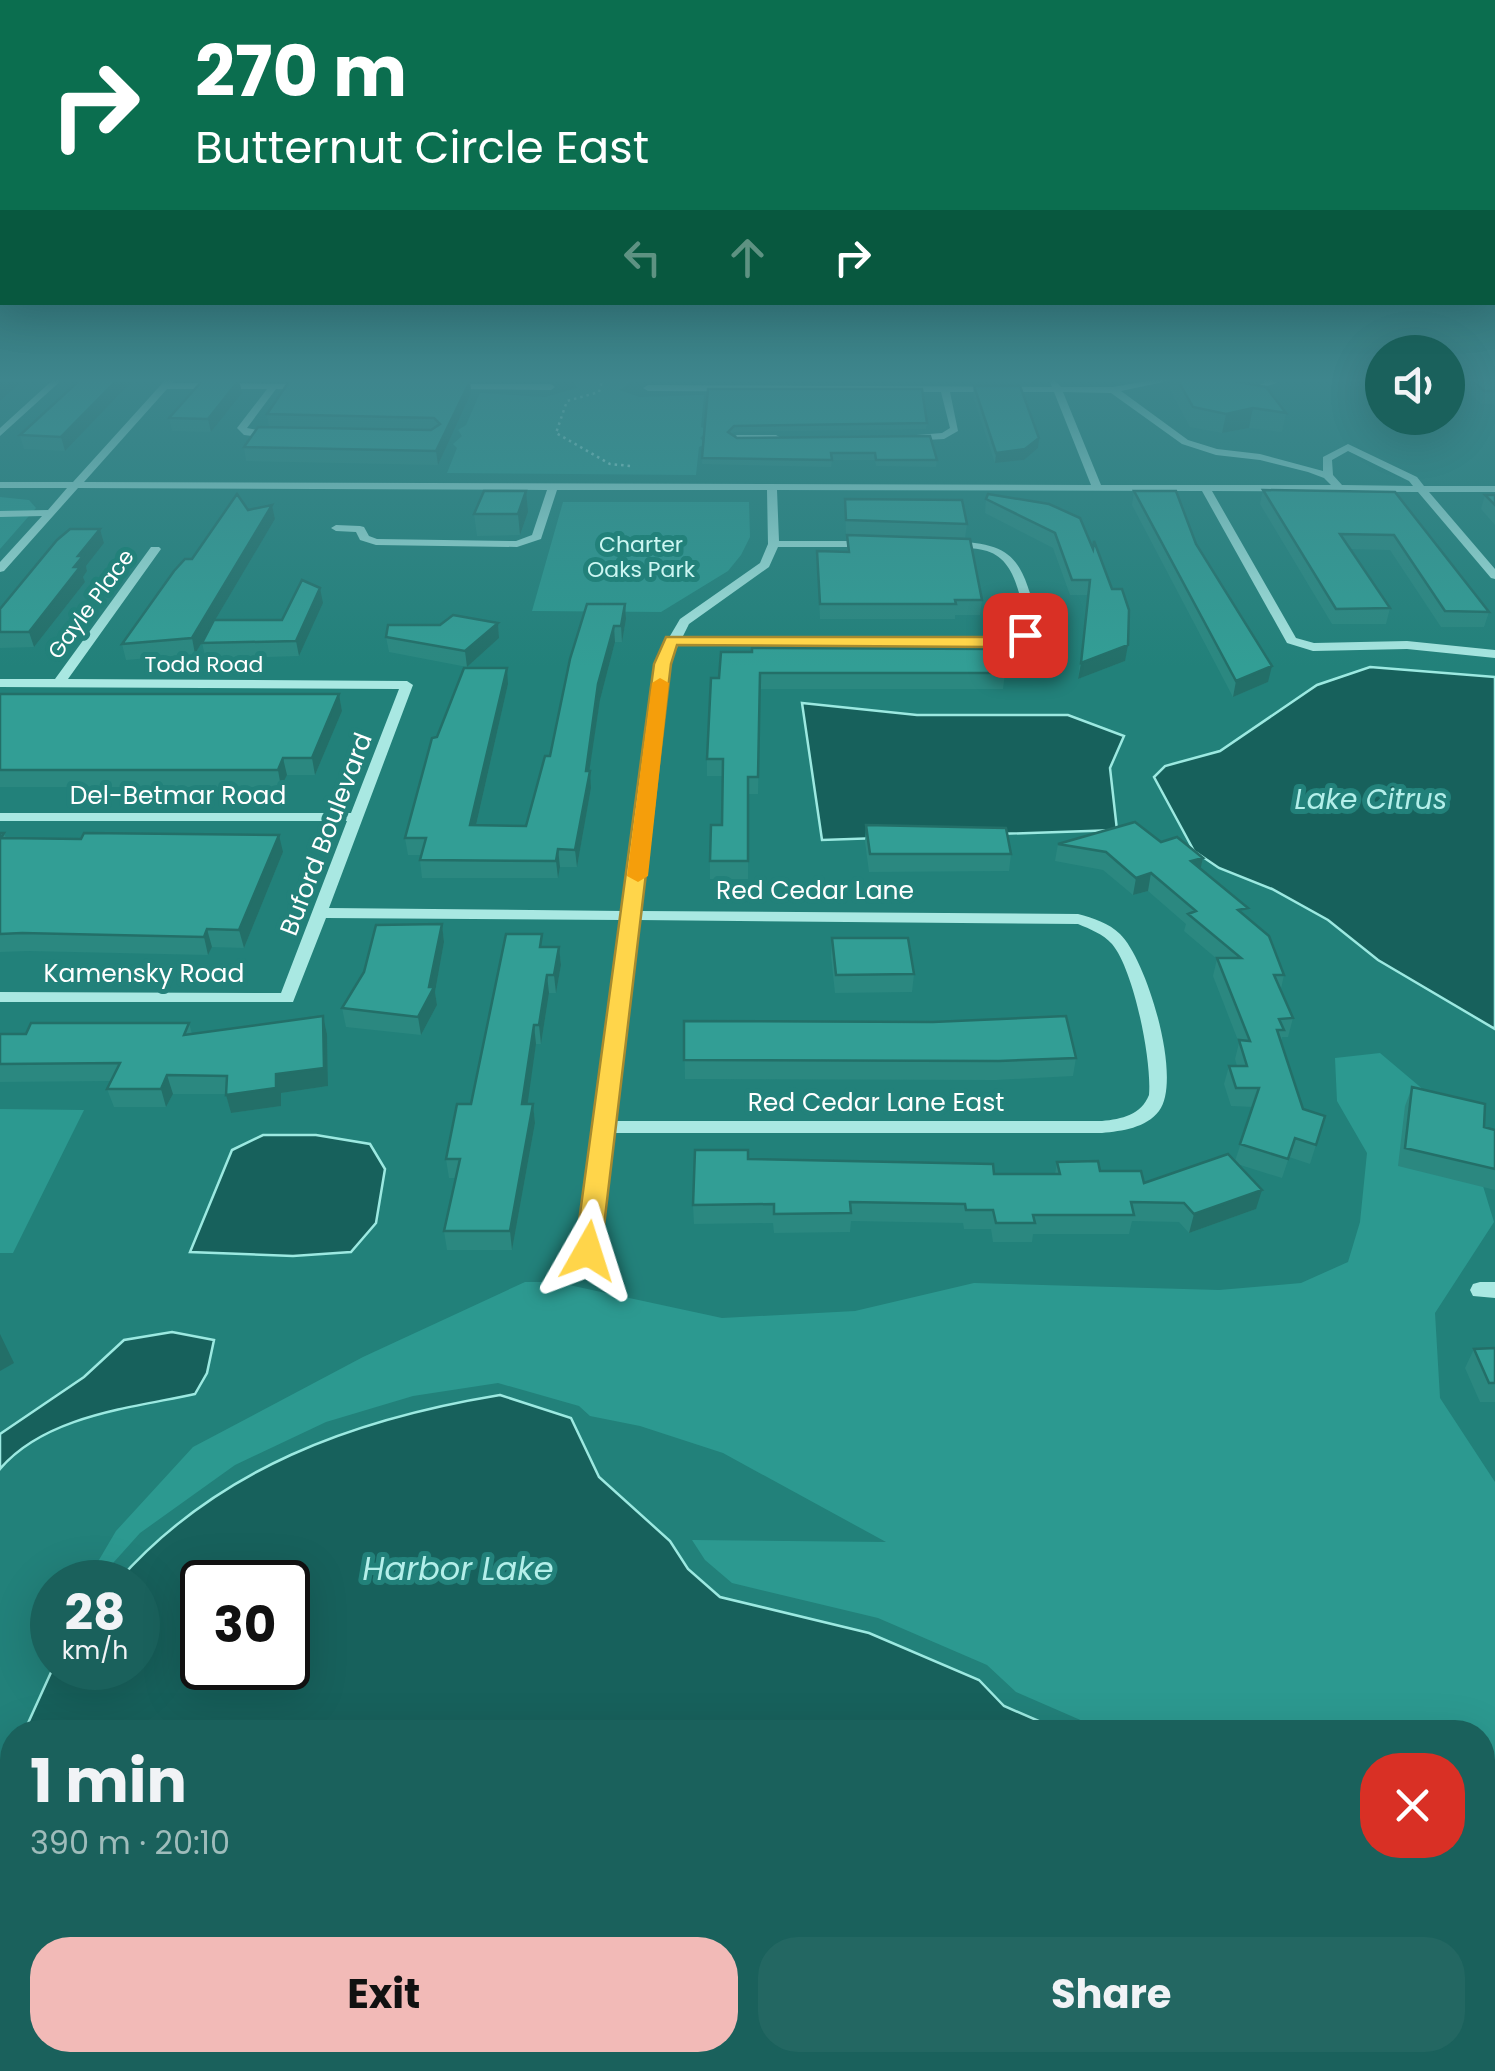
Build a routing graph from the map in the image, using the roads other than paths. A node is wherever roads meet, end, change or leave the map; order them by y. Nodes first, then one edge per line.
1 (84, 474) edge
2 (1091, 474) edge
3 (1320, 474) edge
4 (1398, 474) edge
5 (1328, 476) joint
6 (0, 485) edge
7 (74, 485) junction
8 (553, 487) junction
9 (772, 488) junction
10 (1097, 488) junction
11 (1205, 488) junction
12 (1338, 488) junction
13 (1423, 488) junction
14 (1495, 488) edge
15 (49, 513) junction
16 (0, 514) edge
17 (336, 528) dead end
18 (774, 544) junction
19 (888, 544) edge
20 (926, 544) edge
21 (155, 549) dead end
22 (0, 568) edge
23 (1495, 576) edge
24 (671, 640) junction
25 (1495, 654) edge
26 (58, 682) junction
27 (0, 683) edge
28 (407, 685) joint
29 (356, 817) junction
30 (0, 818) edge
31 (321, 913) junction
32 (633, 914) junction
33 (0, 997) edge
34 (287, 998) joint
35 (1148, 1114) joint
36 (602, 1127) junction
37 (588, 1251) dead end

1 - 7 street
2 - 10 street
3 - 5 street
4 - 13 street
5 - 12 street
6 - 7 street
7 - 8 street
7 - 15 street
8 - 9 street
8 - 17 street
9 - 10 street
9 - 18 street
10 - 11 street
11 - 12 street
11 - 25 street
12 - 13 street
13 - 14 street
13 - 23 street
15 - 16 street
15 - 22 street
18 - 19 street
18 - 24 street
20 - 24 street
21 - 26 street, Gayle Place
24 - 32 street
26 - 27 street, Todd Road
26 - 28 street, Todd Road
28 - 29 street, Buford Boulevard
29 - 30 street, Del-Betmar Road
29 - 31 street, Buford Boulevard
31 - 32 street, Red Cedar Lane
31 - 34 street, Buford Boulevard
32 - 35 street, Red Cedar Lane
32 - 36 street
33 - 34 street, Kamensky Road
35 - 36 street, Red Cedar Lane East
36 - 37 street

